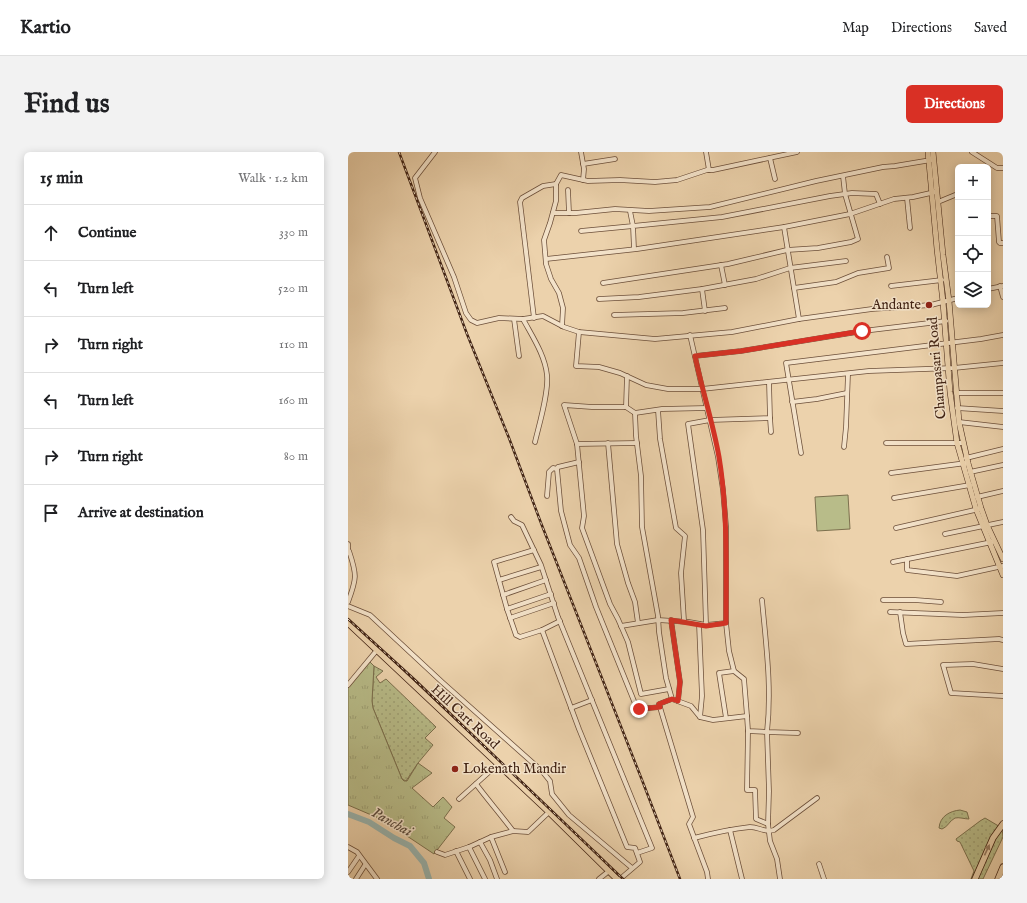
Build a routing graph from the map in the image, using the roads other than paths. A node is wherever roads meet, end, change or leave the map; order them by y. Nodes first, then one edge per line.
1 (434, 152) edge
2 (581, 152) edge
3 (706, 152) edge
4 (797, 152) edge
5 (928, 152) edge
6 (933, 152) edge
7 (972, 152) edge
8 (770, 158) junction
9 (615, 159) dead end
10 (932, 160) junction
11 (583, 164) junction
12 (1003, 168) edge
13 (710, 170) junction
14 (843, 176) junction
15 (775, 179) dead end
16 (583, 180) junction
17 (556, 184) junction
18 (568, 190) dead end
19 (935, 192) junction
20 (845, 194) junction
21 (955, 195) edge
22 (907, 198) junction
23 (938, 202) junction
24 (880, 204) junction
25 (630, 210) junction
26 (553, 213) junction
27 (569, 213) junction
28 (850, 214) junction
29 (991, 216) edge
30 (633, 226) junction
31 (784, 227) junction
32 (910, 228) dead end
33 (581, 231) dead end
34 (1003, 243) edge
35 (634, 249) junction
36 (787, 250) junction
37 (888, 257) dead end
38 (546, 259) junction
39 (846, 261) dead end
40 (721, 265) junction
41 (790, 268) junction
42 (943, 280) junction
43 (604, 283) dead end
44 (725, 285) junction
45 (891, 286) dead end
46 (1002, 286) edge
47 (794, 288) junction
48 (991, 288) edge
49 (702, 289) junction
50 (1003, 297) edge
51 (599, 299) dead end
52 (955, 299) edge
53 (946, 302) junction
54 (725, 308) dead end
55 (705, 311) junction
56 (614, 314) dead end
57 (534, 318) junction
58 (514, 319) junction
59 (523, 319) junction
60 (800, 319) junction
61 (948, 321) junction
62 (562, 326) junction
63 (579, 332) junction
64 (1003, 334) edge
65 (690, 335) junction
66 (949, 343) junction
67 (519, 356) dead end
68 (695, 356) junction
69 (1003, 363) edge
70 (952, 368) junction
71 (848, 374) junction
72 (627, 376) junction
73 (790, 380) junction
74 (769, 382) junction
75 (702, 388) junction
76 (847, 393) junction
77 (956, 393) junction
78 (1003, 393) edge
79 (792, 402) junction
80 (626, 407) junction
81 (707, 408) junction
82 (957, 408) junction
83 (658, 410) junction
84 (1003, 411) edge
85 (635, 413) junction
86 (770, 418) junction
87 (710, 420) junction
88 (959, 422) junction
89 (1003, 427) edge
90 (772, 432) dead end
91 (535, 442) dead end
92 (637, 443) junction
93 (886, 443) dead end
94 (960, 443) junction
95 (577, 444) junction
96 (608, 444) junction
97 (844, 447) dead end
98 (1003, 449) edge
99 (801, 453) dead end
100 (579, 462) junction
101 (965, 462) junction
102 (1003, 466) edge
103 (557, 469) junction
104 (970, 472) junction
105 (891, 473) dead end
106 (971, 485) junction
107 (1003, 491) edge
108 (548, 496) dead end
109 (977, 497) junction
110 (894, 498) dead end
111 (978, 509) junction
112 (511, 517) dead end
113 (1003, 522) edge
114 (984, 526) junction
115 (896, 528) dead end
116 (945, 534) dead end
117 (995, 542) junction
118 (989, 543) junction
119 (348, 544) edge
120 (534, 550) junction
121 (349, 553) edge
122 (907, 559) junction
123 (1003, 559) edge
124 (893, 562) dead end
125 (541, 567) junction
126 (1001, 567) edge
127 (1003, 576) edge
128 (499, 580) junction
129 (546, 580) junction
130 (551, 594) junction
131 (503, 595) junction
132 (762, 600) dead end
133 (884, 600) dead end
134 (348, 602) edge
135 (941, 602) dead end
136 (554, 603) junction
137 (348, 606) edge
138 (507, 609) junction
139 (890, 612) dead end
140 (900, 612) junction
141 (1003, 613) edge
142 (510, 618) junction
143 (658, 620) junction
144 (671, 620) junction
145 (560, 621) junction
146 (684, 621) junction
147 (348, 623) edge
148 (638, 623) junction
149 (726, 623) junction
150 (699, 624) junction
151 (621, 626) junction
152 (706, 626) junction
153 (542, 630) junction
154 (1003, 640) edge
155 (377, 650) junction
156 (1003, 669) edge
157 (734, 671) junction
158 (348, 685) edge
159 (669, 690) junction
160 (1003, 696) edge
161 (672, 699) junction
162 (592, 700) junction
163 (678, 701) junction
164 (660, 707) junction
165 (571, 708) junction
166 (747, 716) junction
167 (700, 717) junction
168 (726, 718) junction
169 (748, 731) junction
170 (767, 732) junction
171 (798, 733) dead end
172 (498, 764) junction
173 (476, 784) junction
174 (817, 798) dead end
175 (459, 799) dead end
176 (549, 812) junction
177 (768, 824) junction
178 (1003, 824) edge
179 (730, 830) junction
180 (513, 831) junction
181 (769, 832) junction
182 (491, 837) junction
183 (694, 838) junction
184 (480, 842) junction
185 (348, 847) edge
186 (469, 847) junction
187 (456, 851) junction
188 (437, 852) dead end
189 (637, 853) junction
190 (359, 856) junction
191 (819, 864) dead end
192 (365, 865) junction
193 (1003, 867) edge
194 (632, 868) junction
195 (609, 871) junction
196 (348, 872) edge
197 (505, 872) dead end
198 (372, 874) junction
199 (356, 879) edge
200 (369, 879) edge
201 (377, 879) edge
202 (470, 879) edge
203 (485, 879) edge
204 (497, 879) edge
205 (599, 879) edge
206 (619, 879) edge
207 (708, 879) edge
208 (742, 879) edge
209 (780, 879) edge
210 (824, 879) edge
211 (975, 879) edge
212 (998, 879) edge

1 - 58 street
2 - 11 street
3 - 13 street
4 - 8 street
5 - 10 main road, Champasari Road
6 - 10 main road, Champasari Road
7 - 12 street
8 - 13 street
8 - 15 street
9 - 11 street
10 - 14 street
10 - 19 main road, Champasari Road
11 - 16 street
13 - 16 street
14 - 20 street
14 - 25 street
16 - 17 street
17 - 26 street
17 - 57 street
18 - 27 street
19 - 22 street
19 - 23 main road, Champasari Road
19 - 42 main road, Champasari Road
20 - 24 street
20 - 28 street
20 - 30 street
21 - 23 street
22 - 24 street
22 - 32 street
23 - 42 main road, Champasari Road
24 - 28 street
25 - 27 street
25 - 30 street
26 - 27 street
26 - 38 street
28 - 31 street
28 - 36 street
29 - 34 street
30 - 33 street
30 - 35 street
31 - 35 street
31 - 36 street
35 - 38 street
36 - 40 street
36 - 41 street
37 - 47 street
38 - 62 street
39 - 41 street
40 - 43 street
40 - 44 street
41 - 44 street
41 - 47 street
42 - 45 street
42 - 53 main road, Champasari Road
44 - 49 street
46 - 48 street
46 - 50 street
47 - 60 street
49 - 51 street
49 - 55 street
52 - 53 street
53 - 60 street
53 - 61 main road, Champasari Road
54 - 55 street
55 - 56 street
57 - 59 street
57 - 62 street
58 - 59 street
58 - 67 street
59 - 91 street
60 - 65 street
61 - 66 main road, Champasari Road
61 - 68 street
62 - 63 street
63 - 65 street
63 - 72 street
64 - 66 street
65 - 68 street
66 - 70 main road, Champasari Road
66 - 73 street
68 - 75 street
69 - 70 street
70 - 71 street
70 - 77 main road, Champasari Road
70 - 94 main road, Champasari Road
71 - 73 street
71 - 76 street
72 - 75 street
72 - 80 street
73 - 74 street
73 - 79 street
74 - 75 street
74 - 86 street
75 - 81 street
76 - 79 street
76 - 97 street
77 - 78 street
77 - 82 main road, Champasari Road
79 - 99 street
80 - 85 street
80 - 95 street
81 - 83 street
81 - 87 street
82 - 84 street
82 - 88 main road, Champasari Road
83 - 85 street
83 - 146 street
85 - 92 street
86 - 87 street
86 - 90 street
87 - 149 street
87 - 152 street
88 - 89 street
88 - 94 main road, Champasari Road
92 - 96 street
92 - 143 street
93 - 94 street
94 - 101 main road, Champasari Road
95 - 96 street
95 - 100 street
96 - 148 street
98 - 101 street
100 - 103 street
100 - 151 street
101 - 104 main road, Champasari Road
101 - 105 street
101 - 106 main road, Champasari Road
102 - 104 street
103 - 108 street
103 - 164 street
104 - 106 main road, Champasari Road
106 - 109 main road, Champasari Road
106 - 110 street
106 - 111 main road, Champasari Road
107 - 109 street
109 - 111 main road, Champasari Road
111 - 114 main road, Champasari Road
111 - 115 street
112 - 120 street
113 - 114 street
114 - 116 street
114 - 117 main road, Champasari Road
114 - 118 main road, Champasari Road
117 - 118 street
117 - 123 main road, Champasari Road
118 - 122 street
118 - 126 main road, Champasari Road
119 - 121 street
120 - 125 street
120 - 128 street
121 - 134 street
122 - 124 street
122 - 126 street
125 - 128 street
125 - 129 street
126 - 127 main road, Champasari Road
128 - 131 street
129 - 130 street
129 - 131 street
130 - 136 street
130 - 138 street
131 - 138 street
132 - 170 street
133 - 135 street
136 - 142 street
136 - 145 street
137 - 194 street
138 - 142 street
139 - 140 street
140 - 141 street
140 - 154 street
142 - 153 street
143 - 144 street
143 - 148 street
143 - 159 street
144 - 146 street
144 - 163 street
145 - 153 street
145 - 162 street
146 - 150 street
147 - 155 highway, Hill Cart Road
148 - 151 street
149 - 152 street
149 - 157 street
150 - 152 street
150 - 167 street
151 - 159 street
153 - 165 street
155 - 158 street
155 - 172 highway, Hill Cart Road
156 - 160 street
157 - 166 street
157 - 168 street
159 - 161 street
161 - 163 street
161 - 164 street
162 - 165 street
162 - 189 street
163 - 167 street
164 - 183 street
165 - 189 street
166 - 168 street
166 - 169 street
167 - 168 street
169 - 170 street
169 - 177 street
170 - 171 street
170 - 177 street
172 - 173 street
172 - 176 highway, Hill Cart Road
173 - 175 street
173 - 180 street
174 - 181 street
176 - 180 street
176 - 195 highway, Hill Cart Road
177 - 181 street
211 -> 178 highway
179 - 181 street
179 - 183 street
179 - 208 street
180 - 182 street
181 - 209 street
182 - 184 street
182 - 197 street
183 - 207 street
184 - 186 street
184 - 204 street
185 - 190 street
186 - 187 street
186 - 203 street
187 - 188 street
187 - 202 street
189 - 194 street
190 - 192 street
190 - 196 street
191 - 210 street
192 - 198 street
192 - 199 street
193 - 212 highway
194 - 206 street
195 - 205 street
195 - 206 highway, Hill Cart Road
198 - 200 street
198 - 201 street

